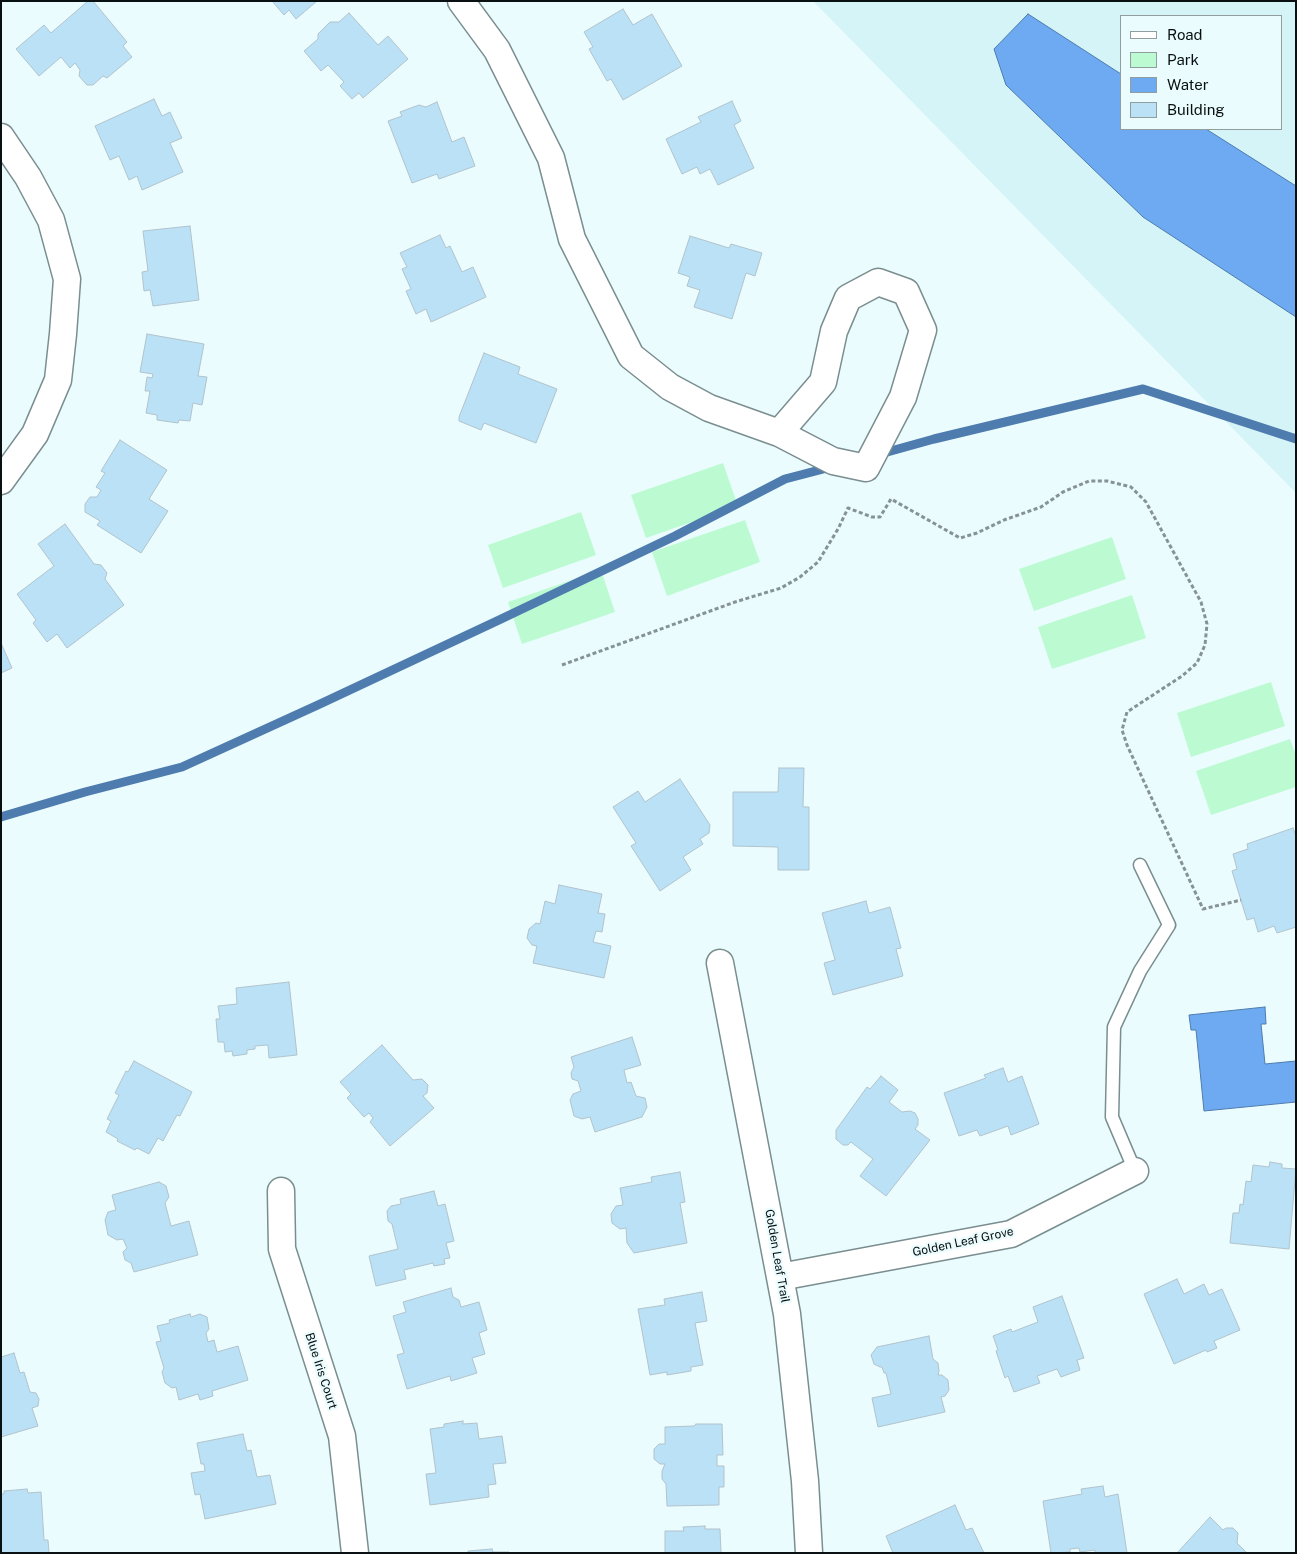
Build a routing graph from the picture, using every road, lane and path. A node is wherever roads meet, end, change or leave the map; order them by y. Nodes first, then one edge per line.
1 (460, 1) edge
2 (1, 137) edge
3 (779, 433) junction
4 (1, 481) edge
5 (562, 665) dead end
6 (1140, 865) dead end
7 (1241, 900) dead end
8 (720, 964) dead end
9 (1135, 1171) joint
10 (281, 1190) dead end
11 (780, 1277) junction
12 (355, 1553) edge
13 (808, 1553) edge

1 - 3 street
2 - 4 street
3 - 3 street
5 - 7 path
6 - 9 lane
8 - 11 street, Golden Leaf Trail
9 - 11 street, Golden Leaf Grove
10 - 12 street, Blue Iris Court
11 - 13 street, Golden Leaf Trail

